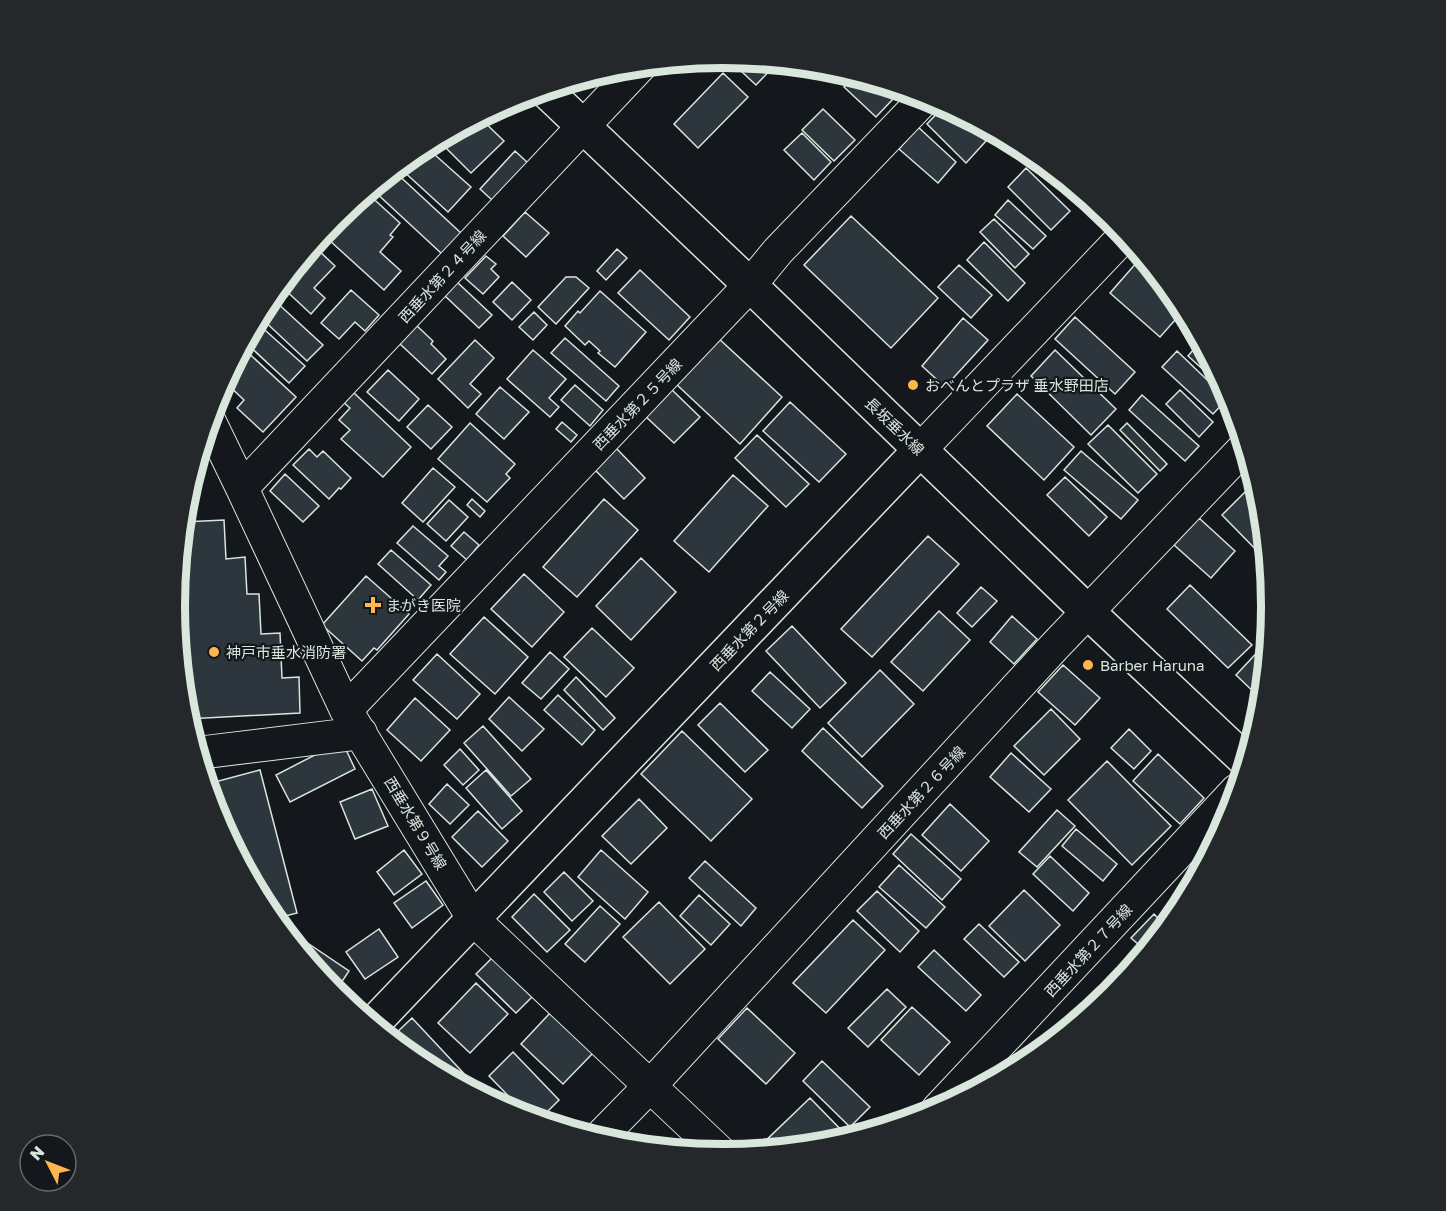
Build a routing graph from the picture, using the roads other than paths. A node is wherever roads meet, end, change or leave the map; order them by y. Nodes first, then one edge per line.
1 (631, 76) edge
2 (551, 96) edge
3 (919, 104) edge
4 (583, 126) junction
5 (1119, 242) edge
6 (750, 285) junction
7 (215, 431) edge
8 (920, 450) junction
9 (1239, 453) edge
10 (242, 488) junction
11 (1088, 612) junction
12 (354, 721) junction
13 (205, 751) edge
14 (1240, 755) edge
15 (1222, 806) edge
16 (474, 920) junction
17 (378, 1018) edge
18 (650, 1086) junction
19 (955, 1091) edge
20 (607, 1130) edge
21 (711, 1143) edge

1 - 4 street, 西垂水第２４号線
2 - 4 main road, 長坂垂水線
3 - 6 street, 西垂水第２５号線
4 - 6 main road, 長坂垂水線
4 - 10 street, 西垂水第２４号線
5 - 8 street, 西垂水第２号線
6 - 8 main road, 長坂垂水線
6 - 12 street, 西垂水第２５号線
7 - 10 street, 西垂水第９号線
8 - 11 main road, 長坂垂水線
8 - 16 main road, 西垂水第２号線
9 - 11 street, 西垂水第２６号線
10 - 12 street, 西垂水第９号線
11 - 14 main road, 長坂垂水線
11 - 18 street, 西垂水第２６号線
12 - 13 street
12 - 16 street, 西垂水第９号線
15 - 19 street, 西垂水第２７号線
16 - 17 main road, 西垂水第２号線
16 - 18 street, 西垂水第９号線
18 - 20 street, 西垂水第２６号線
18 - 21 street, 西垂水第９号線

